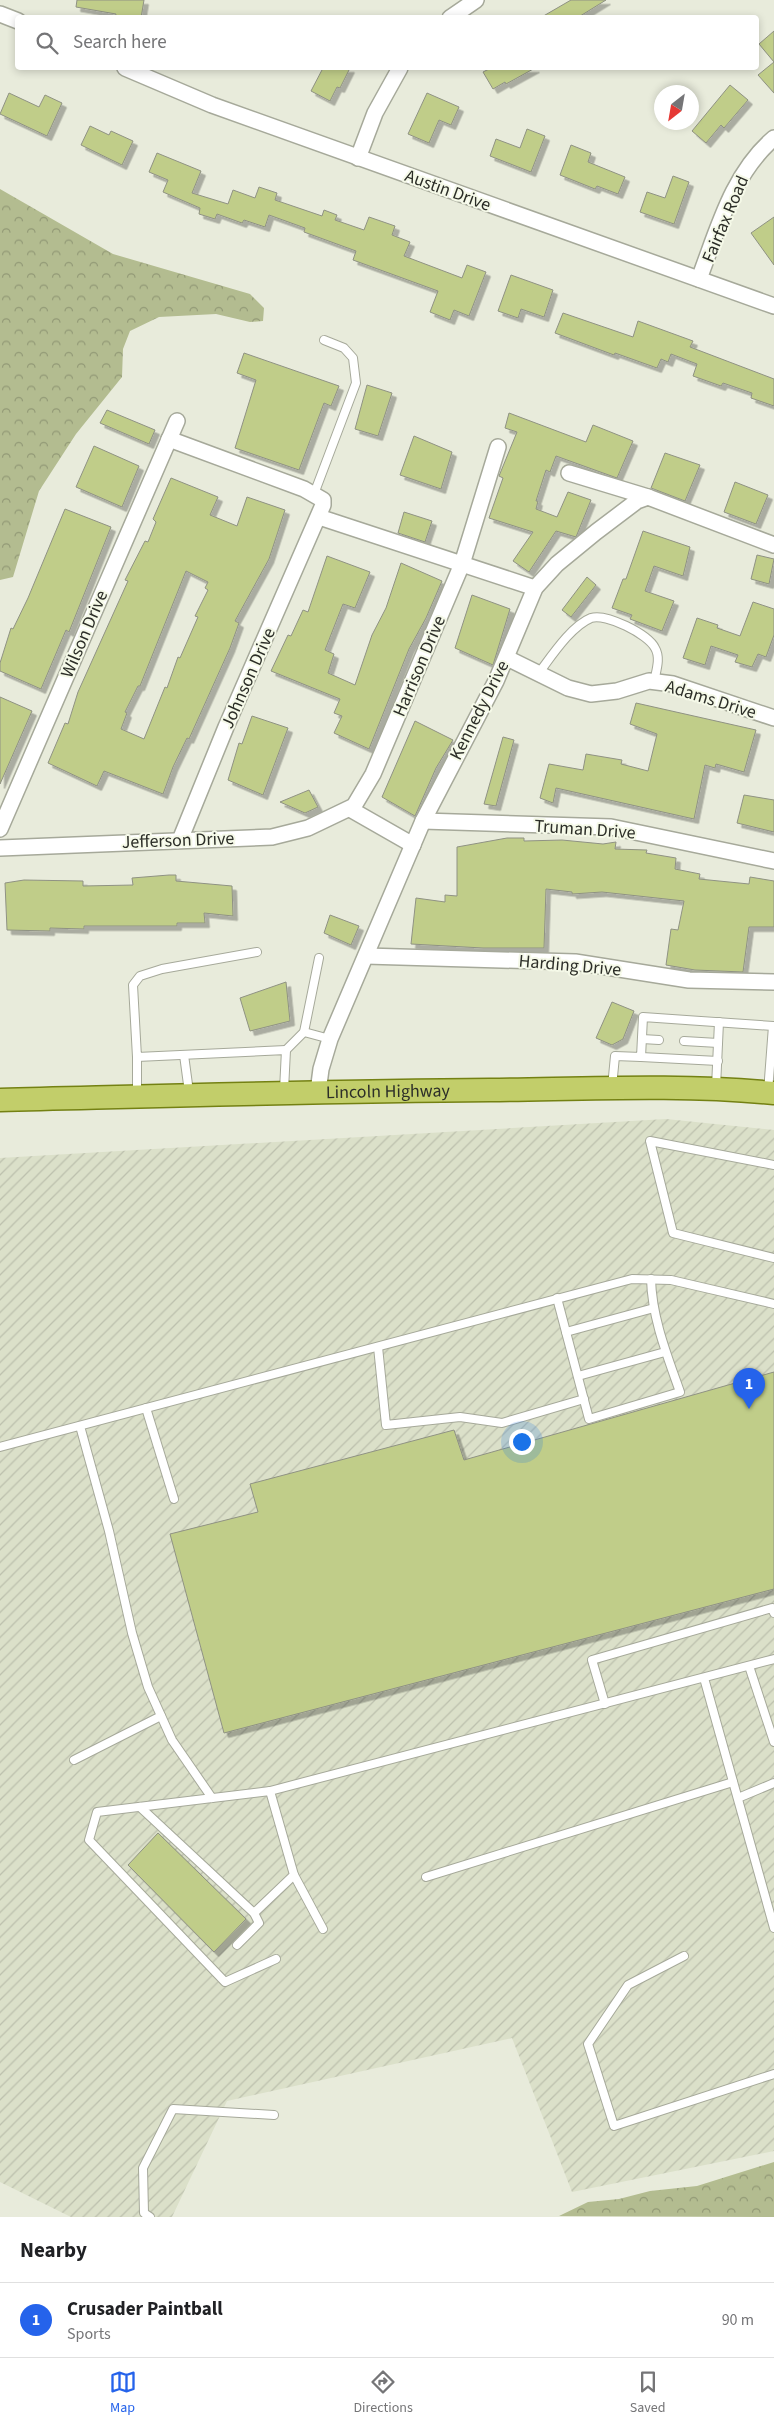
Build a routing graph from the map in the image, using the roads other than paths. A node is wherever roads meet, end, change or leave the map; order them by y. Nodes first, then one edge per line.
1 (476, 0) edge
2 (0, 14) edge
3 (454, 15) edge
4 (15, 20) edge
5 (130, 70) edge
6 (399, 70) edge
7 (774, 138) edge
8 (358, 158) junction
9 (699, 279) junction
10 (774, 306) edge
11 (324, 340) dead end
12 (177, 421) dead end
13 (169, 439) junction
14 (498, 447) dead end
15 (569, 473) dead end
16 (314, 494) junction
17 (648, 497) junction
18 (319, 517) junction
19 (774, 545) edge
20 (462, 564) junction
21 (535, 588) junction
22 (507, 658) junction
23 (538, 674) junction
24 (654, 682) junction
25 (774, 718) edge
26 (350, 809) junction
27 (423, 821) junction
28 (0, 829) edge
29 (180, 840) junction
30 (413, 845) junction
31 (0, 848) edge
32 (774, 861) edge
33 (257, 952) dead end
34 (366, 956) junction
35 (318, 958) dead end
36 (774, 982) edge
37 (719, 1022) junction
38 (304, 1032) junction
39 (330, 1039) junction
40 (642, 1039) junction
41 (659, 1040) dead end
42 (684, 1041) dead end
43 (718, 1043) junction
44 (286, 1050) junction
45 (184, 1055) junction
46 (641, 1056) junction
47 (137, 1057) junction
48 (718, 1061) junction
49 (612, 1088) junction
50 (716, 1089) junction
51 (284, 1092) junction
52 (318, 1092) junction
53 (771, 1093) edge
54 (189, 1095) junction
55 (137, 1096) junction
56 (0, 1100) edge
57 (774, 1165) edge
58 (774, 1258) edge
59 (651, 1279) junction
60 (557, 1298) junction
61 (774, 1304) edge
62 (654, 1308) junction
63 (566, 1332) junction
64 (378, 1347) junction
65 (665, 1352) junction
66 (578, 1376) junction
67 (584, 1399) junction
68 (146, 1408) junction
69 (80, 1426) junction
70 (0, 1448) edge
71 (174, 1499) dead end
72 (774, 1613) edge
73 (774, 1659) edge
74 (749, 1666) junction
75 (704, 1678) junction
76 (605, 1704) junction
77 (161, 1716) junction
78 (774, 1742) edge
79 (74, 1760) dead end
80 (733, 1782) junction
81 (774, 1783) edge
82 (270, 1790) junction
83 (212, 1798) junction
84 (738, 1798) junction
85 (140, 1807) junction
86 (294, 1876) junction
87 (426, 1877) dead end
88 (770, 1901) edge
89 (254, 1913) junction
90 (323, 1928) dead end
91 (774, 1928) edge
92 (237, 1946) dead end
93 (684, 1956) dead end
94 (276, 1959) dead end
95 (774, 2074) edge
96 (274, 2115) dead end
97 (150, 2217) edge

1 - 3 street
2 - 4 street
5 - 8 street, Austin Drive
6 - 8 street
7 - 9 street, Fairfax Road
8 - 9 street, Austin Drive
9 - 10 street, Austin Drive
11 - 16 lane
12 - 13 street, Wilson Drive
13 - 16 street
13 - 28 street, Wilson Drive
14 - 20 street, Harrison Drive
15 - 17 street
16 - 18 street
17 - 19 street
17 - 21 street, Kennedy Drive
18 - 20 street
18 - 29 street, Johnson Drive
20 - 21 street
20 - 26 street, Harrison Drive
21 - 22 street, Kennedy Drive
22 - 23 street, Adams Drive
22 - 27 street, Kennedy Drive
23 - 24 street, Adams Drive
23 - 24 lane
24 - 25 street, Adams Drive
26 - 29 street, Jefferson Drive
26 - 30 street
27 - 30 street, Kennedy Drive
27 - 32 street, Truman Drive
29 - 31 street, Jefferson Drive
30 - 34 street, Kennedy Drive
33 - 47 lane
34 - 36 street, Harding Drive
34 - 39 street, Kennedy Drive
35 - 38 lane
37 - 40 lane
37 - 43 lane
37 - 53 lane
38 - 39 lane
38 - 44 lane
39 - 52 street, Kennedy Drive
40 - 41 lane
40 - 46 lane
42 - 43 lane
43 - 48 lane
44 - 45 lane
44 - 51 lane
45 - 47 lane
45 - 54 lane
46 - 48 lane
46 - 49 lane
47 - 55 lane
48 - 50 lane
49 - 50 main road, Lincoln Highway
49 - 52 main road, Lincoln Highway
50 - 53 main road, Lincoln Highway
51 - 52 main road, Lincoln Highway
51 - 54 main road, Lincoln Highway
54 - 55 main road, Lincoln Highway
55 - 56 main road, Lincoln Highway
57 - 58 lane
59 - 60 lane
59 - 61 lane
59 - 62 lane
60 - 63 lane
60 - 64 lane
62 - 63 lane
62 - 65 lane
63 - 66 lane
64 - 67 lane
64 - 68 lane
65 - 66 lane
65 - 67 lane
66 - 67 lane
68 - 69 lane
68 - 71 lane
69 - 70 lane
69 - 77 lane
72 - 76 lane
73 - 74 lane
74 - 75 lane
74 - 78 lane
75 - 76 lane
75 - 80 lane
76 - 82 lane
77 - 79 lane
77 - 83 lane
80 - 84 lane
80 - 87 lane
81 - 84 lane
82 - 83 lane
82 - 86 lane
83 - 85 lane
84 - 88 lane
85 - 89 lane
85 - 94 lane
86 - 89 lane
86 - 90 lane
88 - 91 lane
89 - 92 lane
93 - 95 lane
96 - 97 lane

